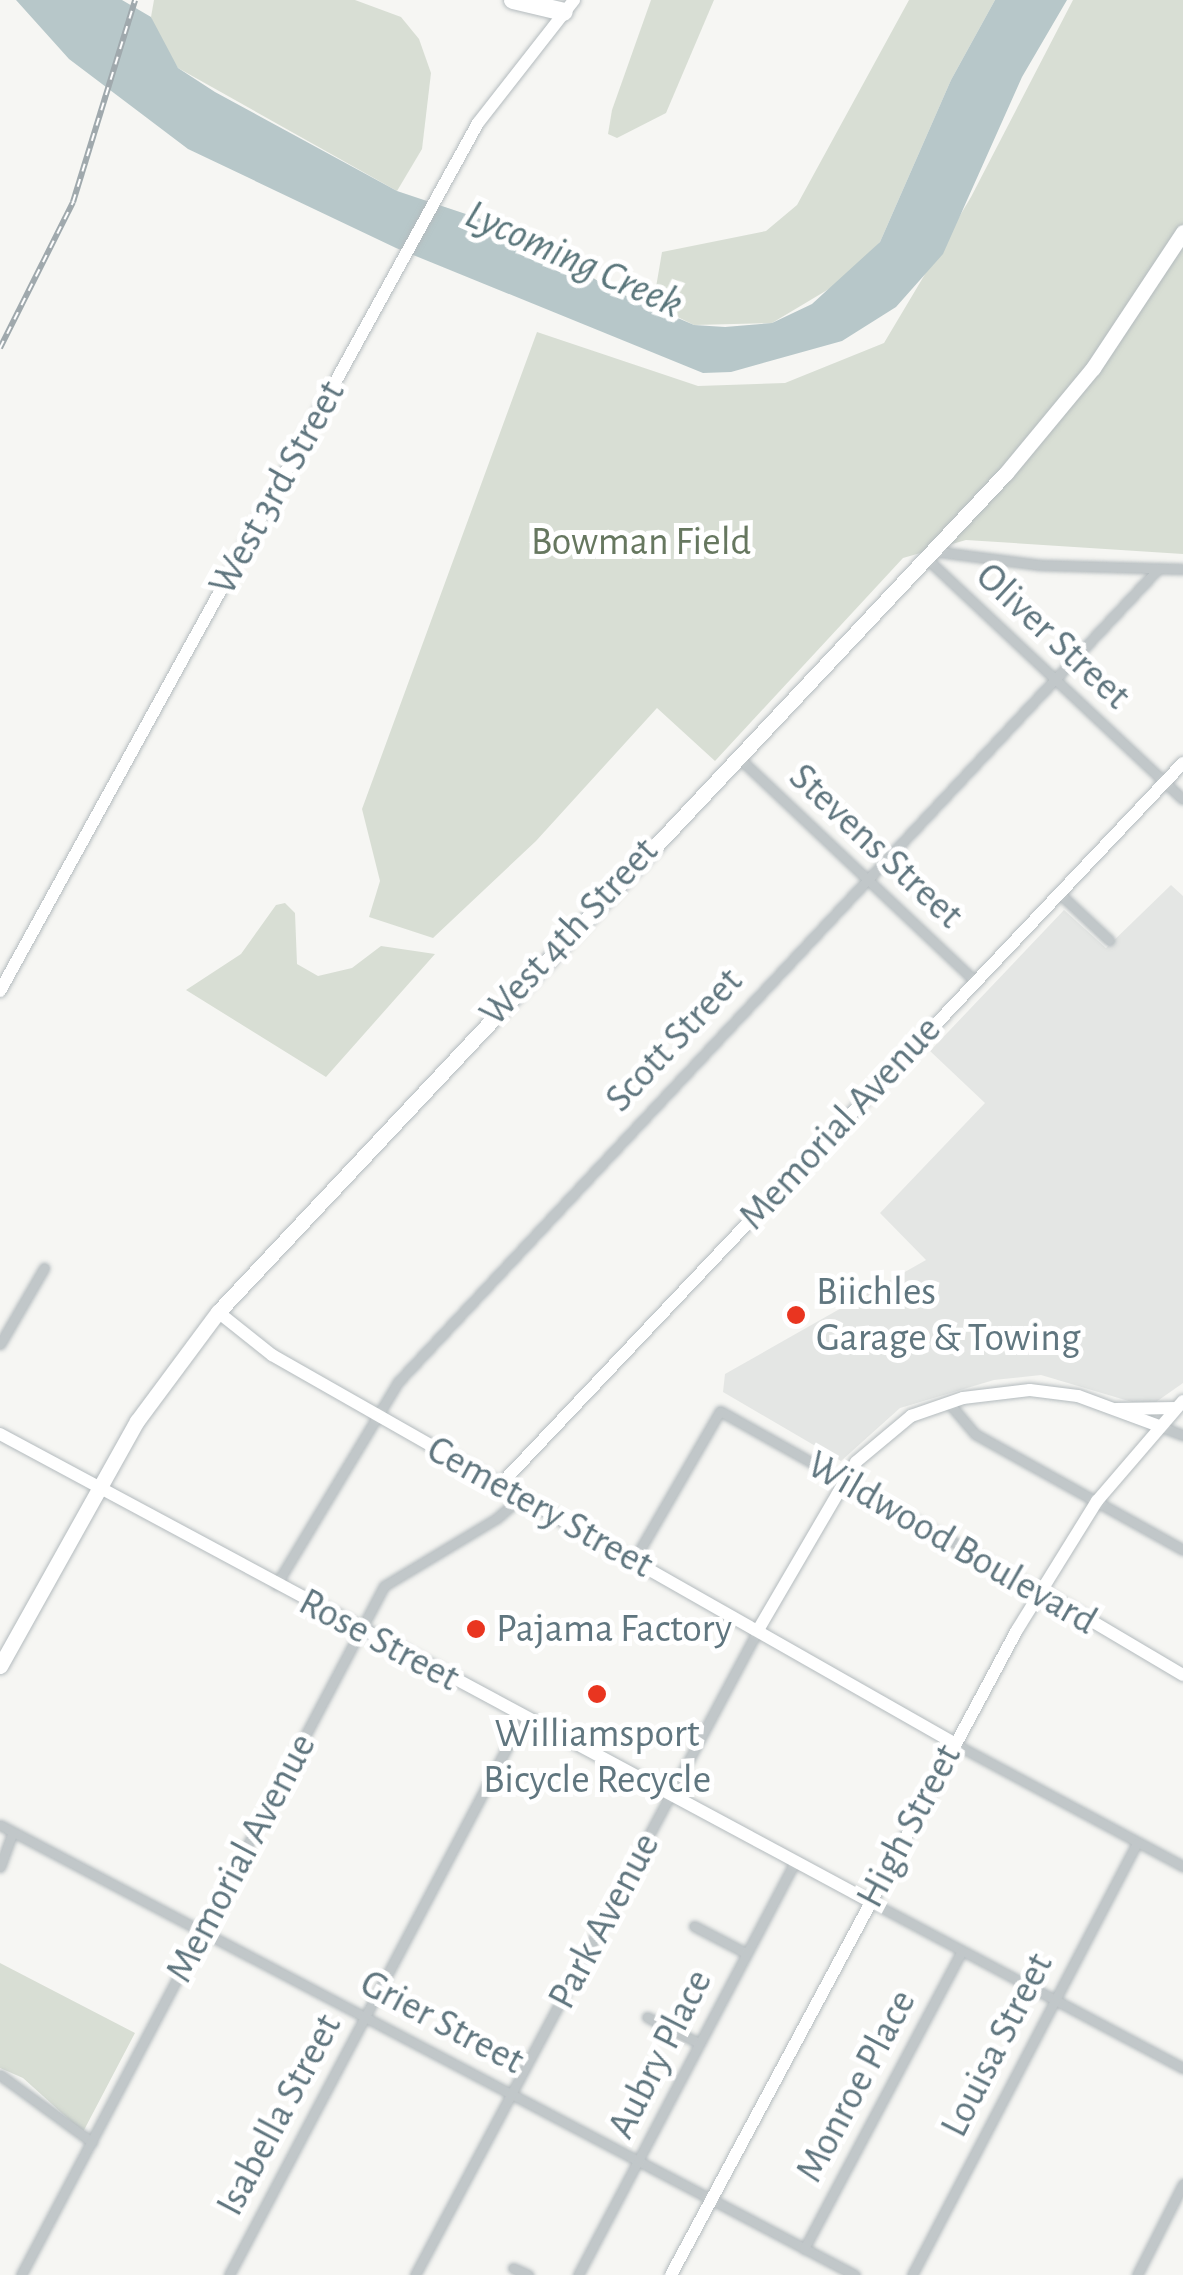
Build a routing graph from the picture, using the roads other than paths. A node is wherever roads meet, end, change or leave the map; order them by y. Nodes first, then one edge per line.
1 (514, 0) edge
2 (545, 0) edge
3 (569, 6) edge
4 (1183, 232) edge
5 (929, 554) junction
6 (1158, 569) junction
7 (1183, 570) edge
8 (1056, 680) junction
9 (736, 756) junction
10 (1183, 763) edge
11 (1165, 783) junction
12 (1183, 800) edge
13 (867, 879) junction
14 (1059, 892) junction
15 (1109, 940) dead end
16 (975, 980) junction
17 (0, 991) edge
18 (44, 1268) dead end
19 (218, 1312) junction
20 (0, 1344) edge
21 (948, 1402) junction
22 (1179, 1404) edge
23 (1116, 1409) junction
24 (374, 1414) junction
25 (1159, 1426) junction
26 (0, 1434) edge
27 (1183, 1435) edge
28 (843, 1481) junction
29 (500, 1485) junction
30 (97, 1490) junction
31 (521, 1496) junction
32 (1097, 1501) junction
33 (1183, 1550) edge
34 (634, 1560) junction
35 (276, 1585) junction
36 (1041, 1591) junction
37 (361, 1630) junction
38 (758, 1630) junction
39 (0, 1666) edge
40 (1183, 1675) edge
41 (523, 1717) junction
42 (952, 1742) junction
43 (671, 1796) junction
44 (0, 1824) edge
45 (13, 1832) junction
46 (1137, 1842) junction
47 (795, 1862) junction
48 (1183, 1866) edge
49 (0, 1868) edge
50 (869, 1901) junction
51 (694, 1926) dead end
52 (202, 1932) junction
53 (962, 1951) junction
54 (746, 1953) junction
55 (1055, 2000) junction
56 (365, 2016) junction
57 (648, 2017) dead end
58 (699, 2043) junction
59 (1183, 2068) edge
60 (0, 2075) edge
61 (513, 2094) junction
62 (92, 2142) junction
63 (638, 2162) junction
64 (1183, 2184) edge
65 (710, 2200) junction
66 (804, 2248) junction
67 (22, 2275) edge
68 (229, 2275) edge
69 (416, 2275) edge
70 (578, 2275) edge
71 (671, 2275) edge
72 (855, 2275) edge
73 (912, 2275) edge
74 (1136, 2275) edge

1 - 3 highway
2 - 3 highway
3 - 17 street, West 3rd Street
4 - 5 main road, West 4th Street
5 - 6 street
5 - 8 street, Oliver Street
5 - 9 main road, West 4th Street
6 - 7 street
6 - 8 street, Scott Street
8 - 11 street, Oliver Street
8 - 13 street, Scott Street
9 - 13 street, Stevens Street
9 - 19 main road, West 4th Street
10 - 11 street, Memorial Avenue
11 - 12 street, Oliver Street
11 - 14 street, Memorial Avenue
13 - 16 street, Stevens Street
13 - 24 street, Scott Street
14 - 15 street
14 - 16 street, Memorial Avenue
16 - 29 street, Memorial Avenue
18 - 20 street
19 - 24 street, Cemetery Street
19 - 30 main road, West 4th Street
21 - 23 street, Park Avenue
21 - 28 street, Park Avenue
21 - 32 street
22 - 23 street
22 - 25 street, High Street
23 - 25 street, Park Avenue
24 - 29 street, Cemetery Street
24 - 35 street, Scott Street
25 - 27 street, Park Avenue
25 - 32 street, High Street
26 - 30 street, Rose Street
28 - 34 street, Wildwood Boulevard
28 - 36 street, Wildwood Boulevard
28 - 38 street, Park Avenue
29 - 31 street, Cemetery Street
30 - 35 street, Rose Street
30 - 39 main road, West 4th Street
31 - 34 street, Cemetery Street
31 - 37 street, Memorial Avenue
32 - 33 street
32 - 36 street, High Street
34 - 38 street, Cemetery Street
35 - 37 street, Rose Street
36 - 40 street, Wildwood Boulevard
36 - 42 street, High Street
37 - 41 street, Rose Street
37 - 52 street, Memorial Avenue
38 - 42 street, Cemetery Street
38 - 43 street, Park Avenue
41 - 43 street, Rose Street
41 - 56 street, Isabella Street
42 - 46 street, Cemetery Street
42 - 50 street, High Street
43 - 47 street, Rose Street
43 - 61 street, Park Avenue
44 - 45 street, Grier Street
45 - 49 street
45 - 52 street, Grier Street
46 - 48 street, Cemetery Street
46 - 55 street, Louisa Street
47 - 50 street, Rose Street
47 - 54 street, Aubry Place
50 - 53 street, Rose Street
50 - 65 street, High Street
51 - 54 street
52 - 56 street, Grier Street
52 - 62 street, Memorial Avenue
53 - 55 street, Rose Street
53 - 66 street, Monroe Place
54 - 58 street, Aubry Place
55 - 59 street, Rose Street
55 - 73 street, Louisa Street
56 - 61 street, Grier Street
56 - 68 street, Isabella Street
57 - 58 street
58 - 63 street, Aubry Place
60 - 62 street
61 - 63 street, Grier Street
61 - 69 street, Park Avenue
62 - 67 street, Memorial Avenue
63 - 65 street, Grier Street
63 - 70 street, Aubry Place
64 - 74 street
65 - 66 street, Grier Street
65 - 71 street, High Street
66 - 72 street, Grier Street

